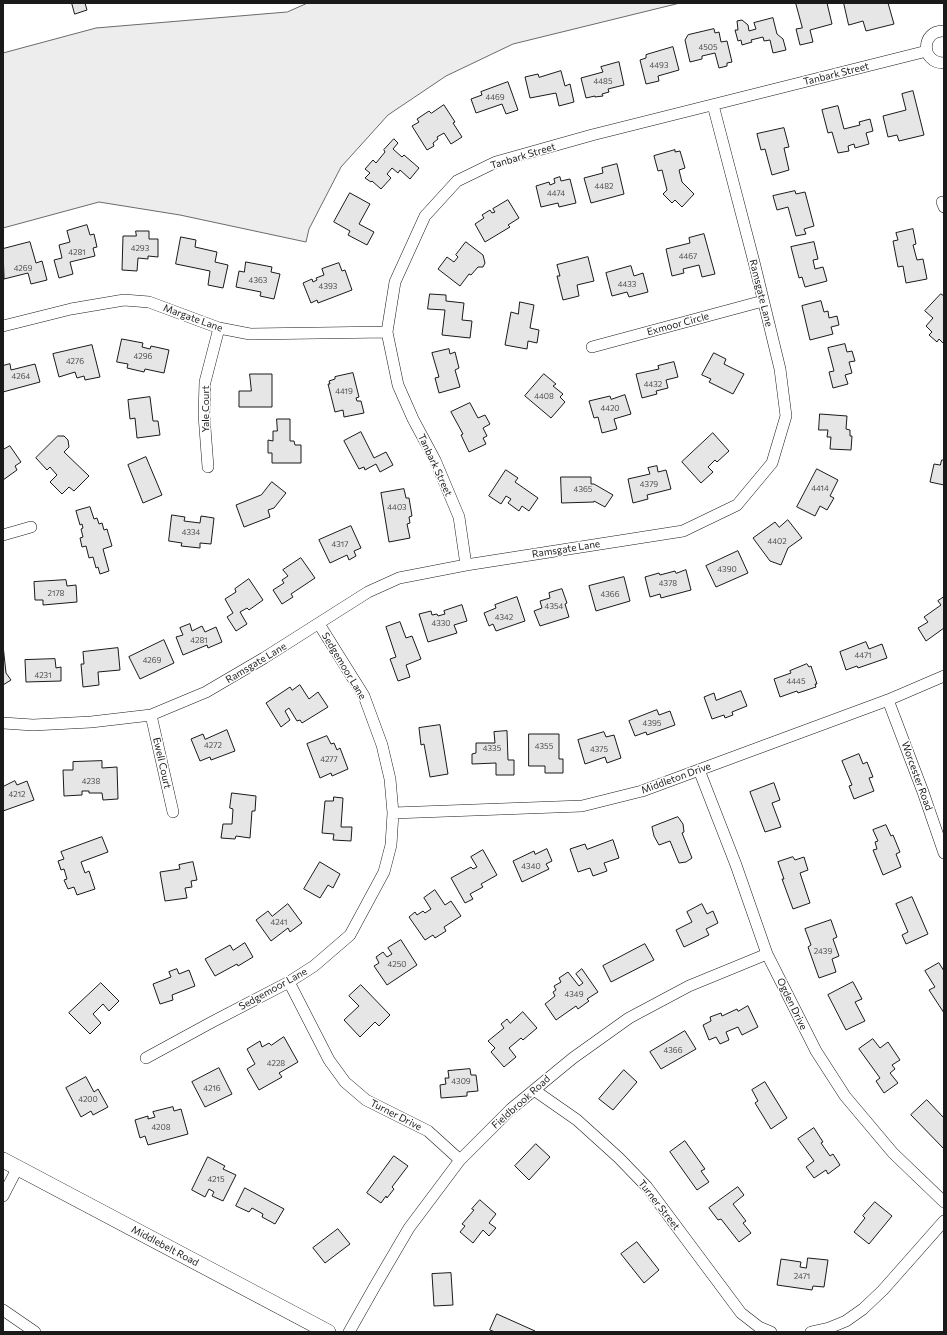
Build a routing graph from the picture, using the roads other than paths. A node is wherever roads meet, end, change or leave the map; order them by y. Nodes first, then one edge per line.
1 (944, 31) edge
2 (927, 51) junction
3 (944, 63) edge
4 (713, 105) junction
5 (763, 301) junction
6 (3, 326) edge
7 (219, 328) junction
8 (387, 332) junction
9 (592, 347) dead end
10 (208, 467) dead end
11 (31, 527) dead end
12 (3, 534) edge
13 (466, 564) junction
14 (319, 624) junction
15 (944, 676) edge
16 (888, 700) junction
17 (151, 715) junction
18 (3, 723) edge
19 (700, 770) junction
20 (173, 812) dead end
21 (393, 813) junction
22 (944, 853) edge
23 (767, 954) junction
24 (289, 982) junction
25 (146, 1058) dead end
26 (534, 1090) junction
27 (3, 1160) edge
28 (460, 1160) junction
29 (18, 1168) junction
30 (3, 1196) edge
31 (944, 1202) edge
32 (944, 1221) edge
33 (3, 1310) edge
34 (35, 1332) edge
35 (328, 1332) edge
36 (349, 1332) edge
37 (771, 1332) edge
38 (811, 1332) edge

1 - 2 street
2 - 3 street
2 - 4 street, Tanbark Street
4 - 5 street, Ramsgate Lane
4 - 8 street, Tanbark Street
5 - 9 street, Exmoor Circle
5 - 13 street, Ramsgate Lane
6 - 7 street, Margate Lane
7 - 8 street, Margate Lane
7 - 10 street, Yale Court
8 - 13 street, Tanbark Street
11 - 12 street
13 - 14 street, Ramsgate Lane
14 - 17 street, Ramsgate Lane
14 - 21 street, Sedgemoor Lane
15 - 16 street, Middleton Drive
16 - 19 street, Middleton Drive
16 - 22 street, Worcester Road
17 - 18 street, Ramsgate Lane
17 - 20 street, Ewell Court
19 - 21 street, Middleton Drive
19 - 23 street, Ogden Drive
21 - 24 street, Sedgemoor Lane
23 - 26 street, Fieldbrook Road
23 - 31 street, Ogden Drive
24 - 25 street, Sedgemoor Lane
24 - 28 street, Turner Drive
26 - 28 street, Fieldbrook Road
26 - 37 street, Turner Street
27 - 29 street, Middlebelt Road
28 - 36 street, Fieldbrook Road
29 - 30 street
29 - 35 street, Middlebelt Road
32 - 38 street
33 - 34 street

